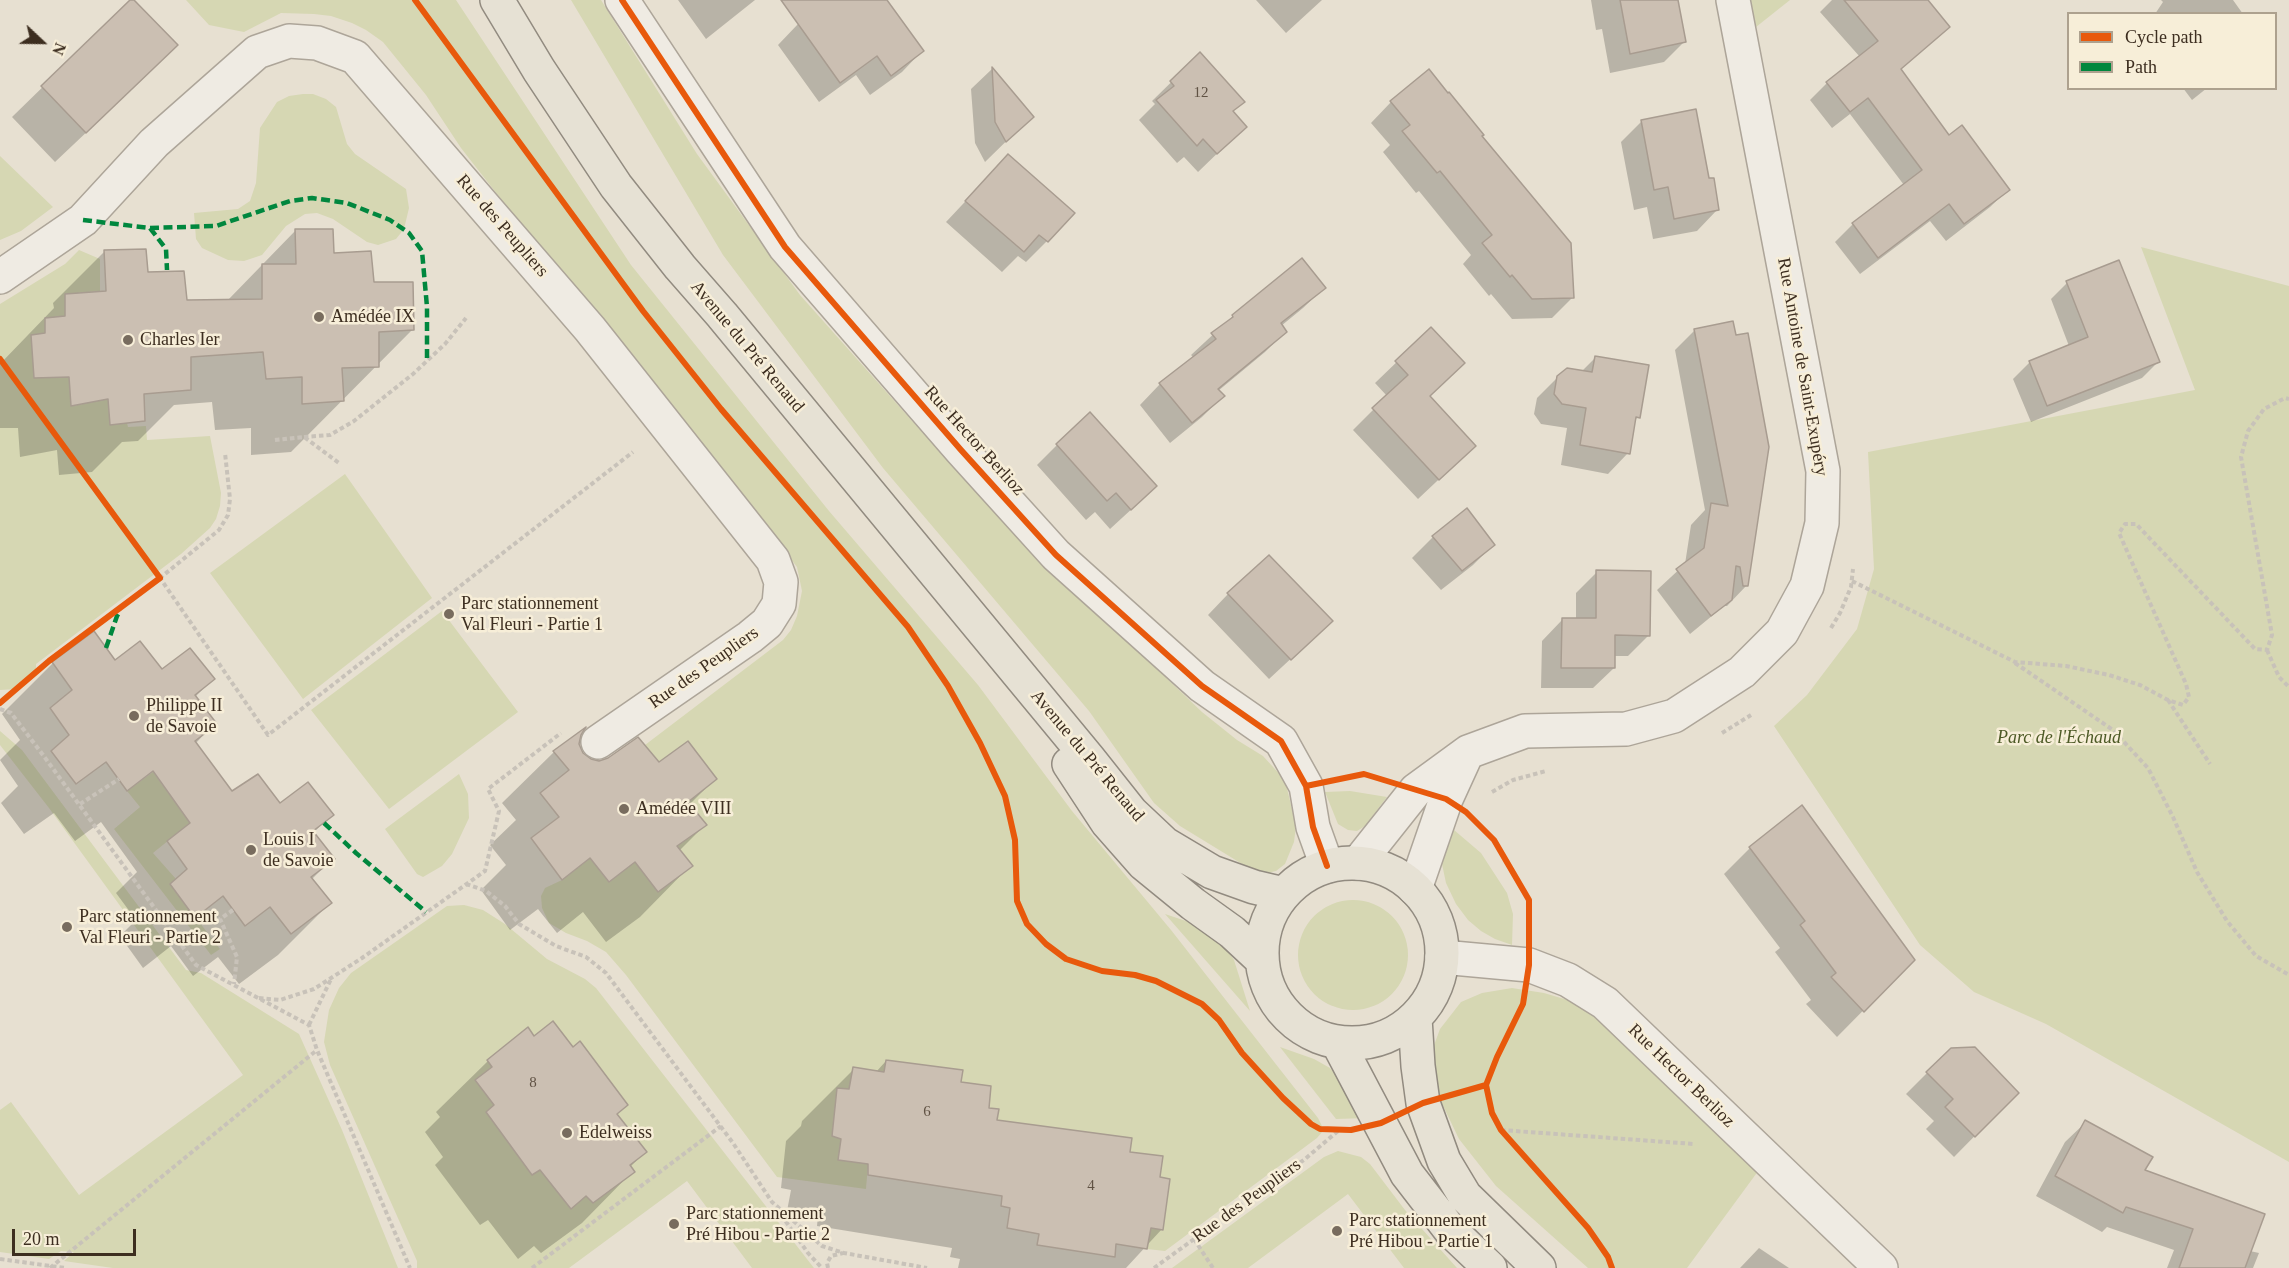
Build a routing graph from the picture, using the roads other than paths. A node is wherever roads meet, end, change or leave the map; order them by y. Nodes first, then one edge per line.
1 (497, 0) edge
2 (622, 0) edge
3 (1733, 0) edge
4 (0, 277) edge
5 (1020, 676) junction
6 (598, 742) dead end
7 (1468, 752) junction
8 (1343, 865) junction
9 (1415, 889) junction
10 (1284, 894) junction
11 (1442, 957) junction
12 (1262, 960) junction
13 (1415, 1018) junction
14 (1338, 1043) junction
15 (1490, 1268) edge
16 (1539, 1268) edge
17 (1881, 1268) edge

1 - 5 main road, Avenue du Pré Renaud
2 - 8 street, Rue Hector Berlioz
3 - 7 street, Rue Antoine de Saint-Exupéry
4 - 6 street, Rue des Peupliers
5 - 10 main road, Avenue du Pré Renaud
5 - 12 main road, Avenue du Pré Renaud
7 - 8 street, Rue Antoine de Saint-Exupéry
7 - 9 street
8 - 9 main road
8 - 10 main road
9 - 11 main road
10 - 12 main road
11 - 13 main road
11 - 17 street, Rue Hector Berlioz
12 - 14 main road
13 - 14 main road
13 - 16 main road
14 - 15 main road

